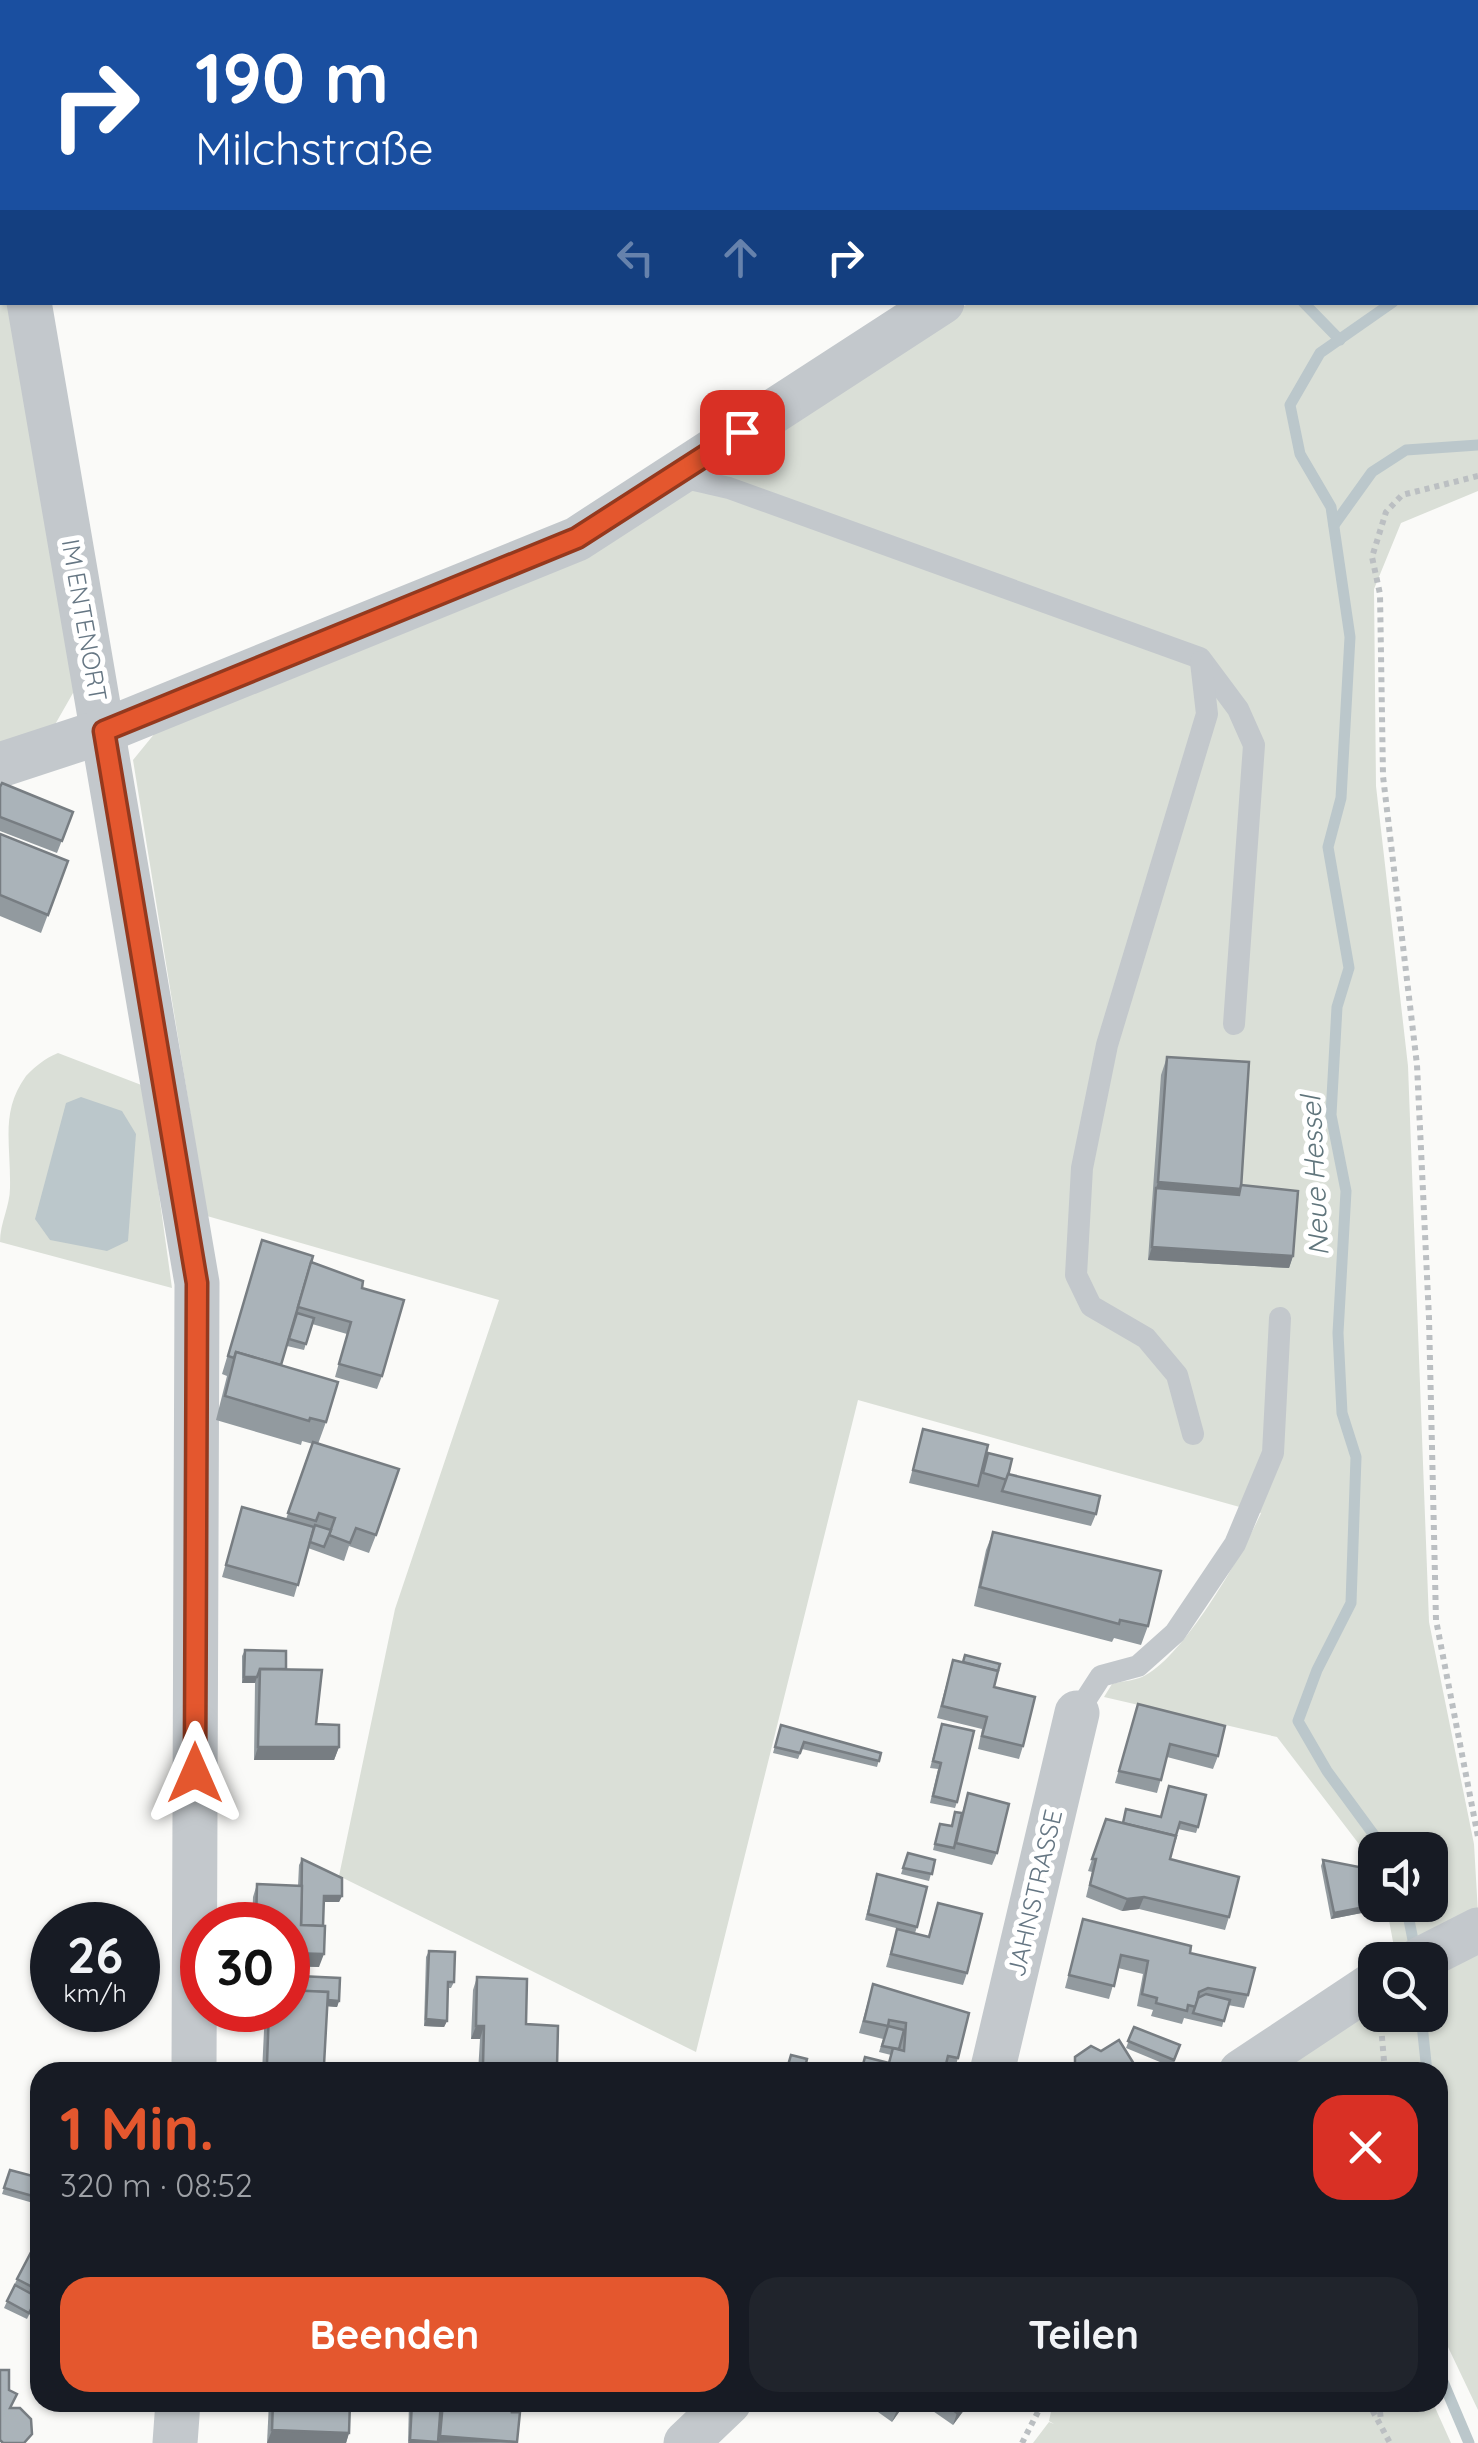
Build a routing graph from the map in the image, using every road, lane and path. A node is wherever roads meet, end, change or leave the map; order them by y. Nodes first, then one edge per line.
1 (30, 305) edge
2 (937, 305) edge
3 (676, 476) junction
4 (1478, 476) edge
5 (1200, 658) junction
6 (104, 731) junction
7 (0, 766) edge
8 (1234, 1024) dead end
9 (1280, 1318) dead end
10 (1192, 1434) dead end
11 (1077, 1713) joint
12 (1478, 1837) edge
13 (1358, 1994) edge
14 (1381, 2032) edge
15 (194, 2062) edge
16 (994, 2062) edge
17 (1257, 2062) edge
18 (1383, 2062) edge
19 (177, 2412) edge
20 (719, 2412) edge
21 (1038, 2412) edge
22 (1373, 2412) edge
23 (1380, 2412) edge
24 (1382, 2428) junction
25 (175, 2443) edge
26 (686, 2443) edge
27 (1022, 2443) edge
28 (1390, 2443) edge

1 - 6 street, IM ENTENORT
2 - 3 street
3 - 5 lane
3 - 6 street
4 - 12 path
5 - 8 lane
5 - 10 lane
6 - 7 street
6 - 15 street, IM ENTENORT
9 - 11 lane
11 - 16 street, JAHNSTRASSE
13 - 17 street
14 - 18 path
19 - 25 street
20 - 26 street
21 - 27 path
22 - 24 path
23 - 24 path
24 - 28 path

